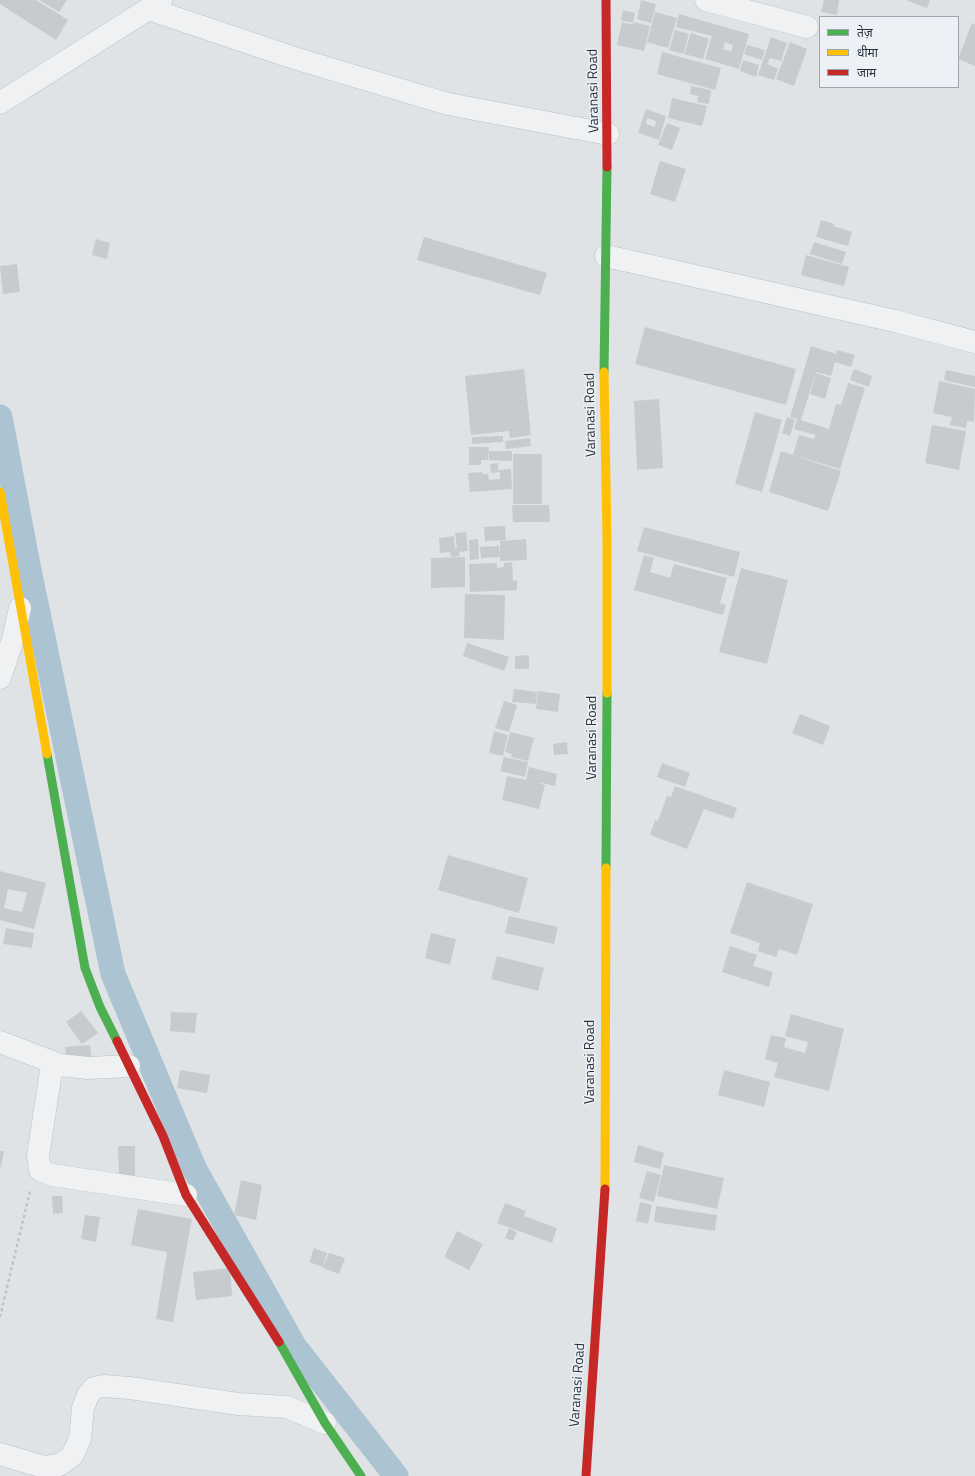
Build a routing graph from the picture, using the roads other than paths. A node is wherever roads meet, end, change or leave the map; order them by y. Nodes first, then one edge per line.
1 (606, 0) edge
2 (706, 0) edge
3 (156, 4) edge
4 (807, 27) dead end
5 (0, 103) edge
6 (608, 134) junction
7 (606, 256) junction
8 (975, 342) edge
9 (0, 492) edge
10 (20, 608) junction
11 (6, 637) edge
12 (0, 678) edge
13 (0, 1042) edge
14 (60, 1065) junction
15 (129, 1066) junction
16 (186, 1195) junction
17 (325, 1423) junction
18 (0, 1454) edge
19 (361, 1476) edge
20 (586, 1476) edge

1 - 6 main road, Varanasi Road
2 - 4 street
3 - 5 street
3 - 6 street
6 - 7 main road, Varanasi Road
7 - 8 street
7 - 20 main road, Varanasi Road
9 - 10 main road
10 - 11 street
10 - 15 main road
11 - 12 street
13 - 14 street
14 - 15 street
14 - 16 street
15 - 16 main road
16 - 17 main road
17 - 18 street
17 - 19 main road

